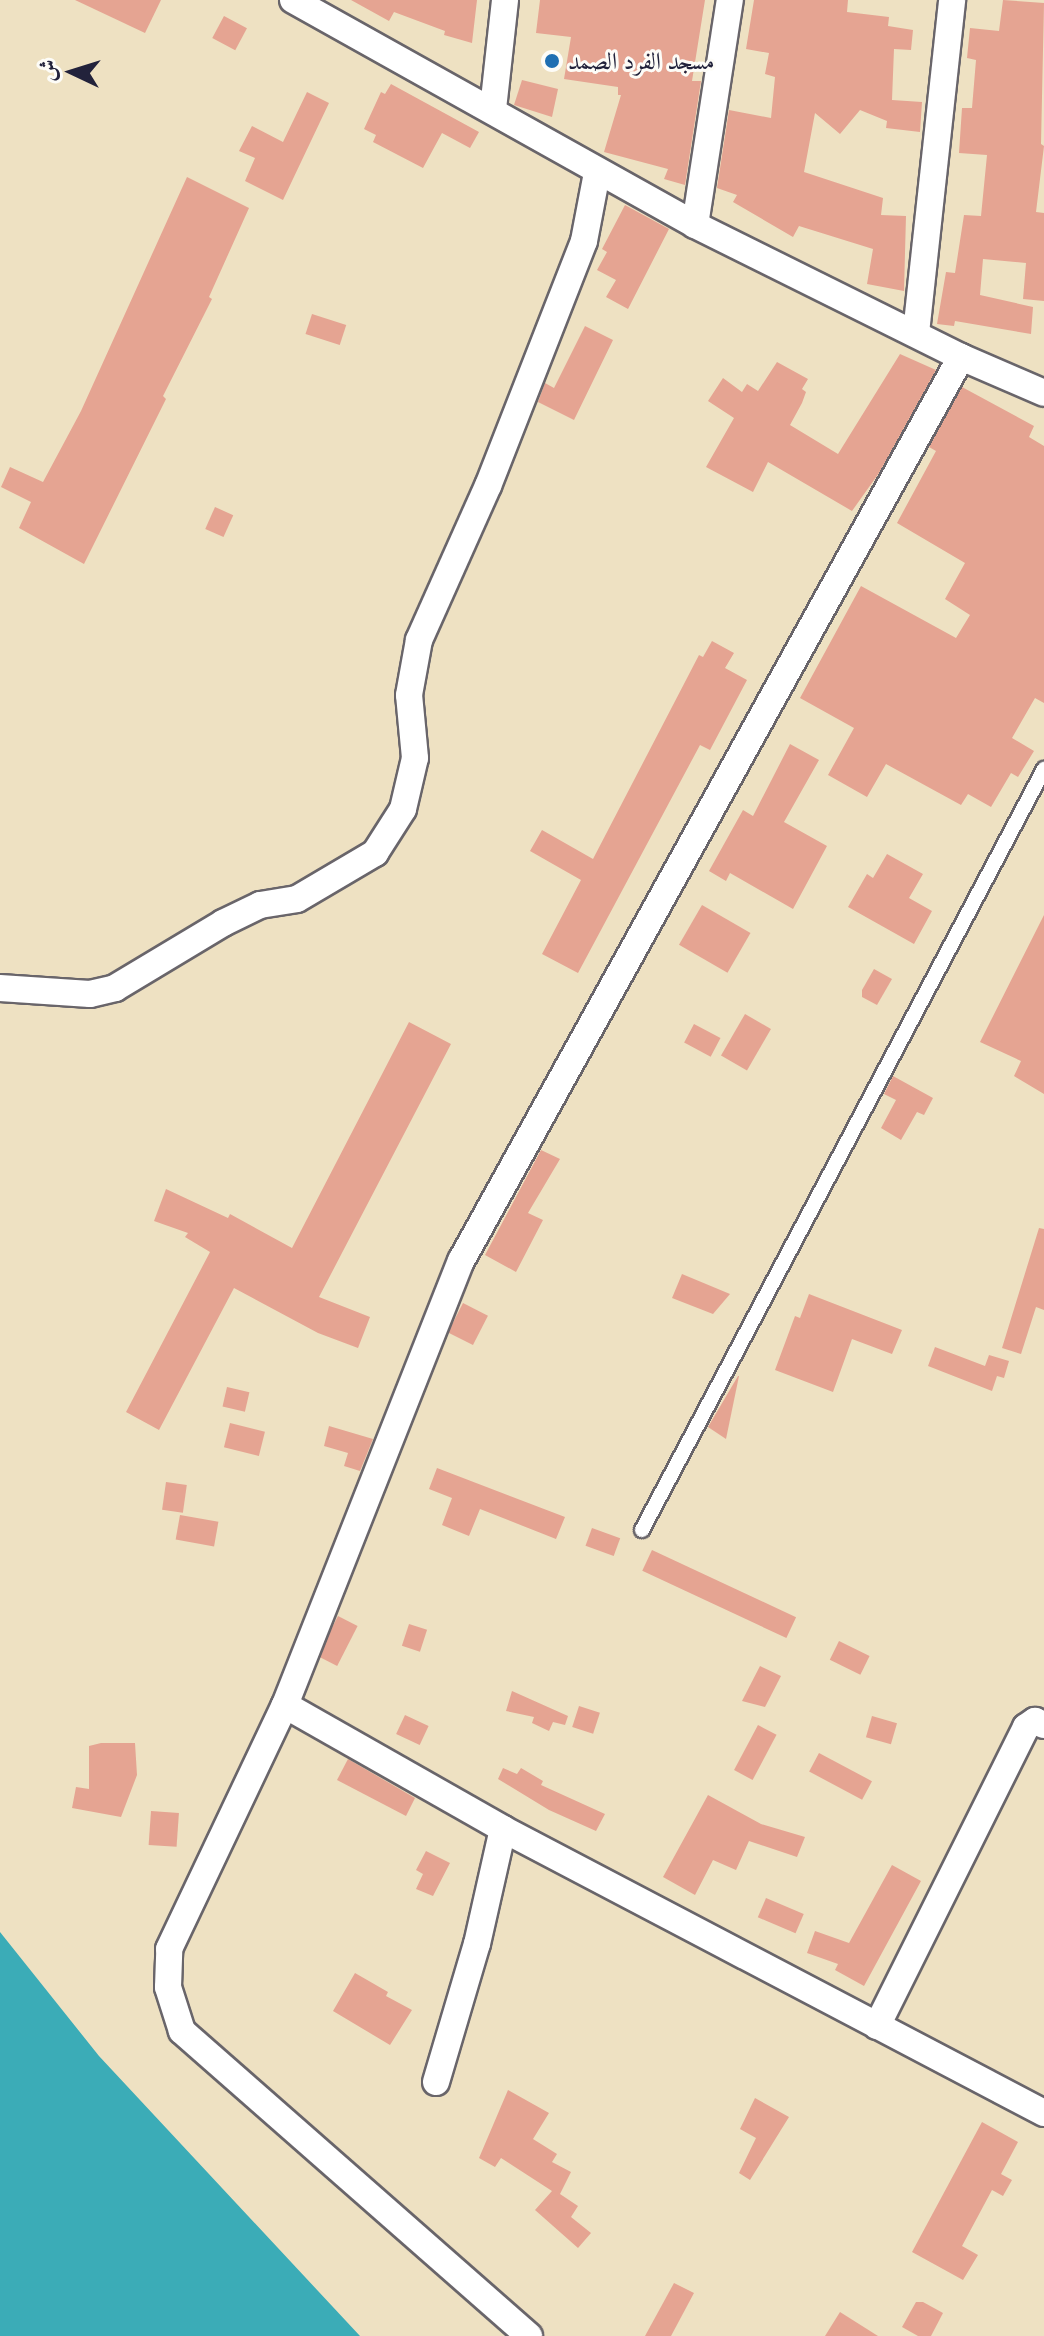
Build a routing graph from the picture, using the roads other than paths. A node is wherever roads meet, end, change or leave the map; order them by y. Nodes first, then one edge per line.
1 (293, 0) edge
2 (505, 0) edge
3 (730, 0) edge
4 (952, 0) edge
5 (493, 109) junction
6 (597, 173) junction
7 (695, 225) junction
8 (916, 333) junction
9 (961, 357) junction
10 (1044, 393) edge
11 (1044, 769) edge
12 (0, 988) edge
13 (642, 1530) dead end
14 (285, 1705) junction
15 (1044, 1725) edge
16 (503, 1829) junction
17 (877, 2026) junction
18 (436, 2082) dead end
19 (1044, 2113) edge
20 (529, 2336) edge

1 - 5 street
2 - 5 street
3 - 7 street
4 - 8 street
5 - 6 street
6 - 7 street
6 - 12 street
7 - 8 street
8 - 9 street
9 - 10 street
9 - 14 street
11 - 13 lane
14 - 16 street
14 - 20 street
15 - 17 street
16 - 17 street
16 - 18 street
17 - 19 street

